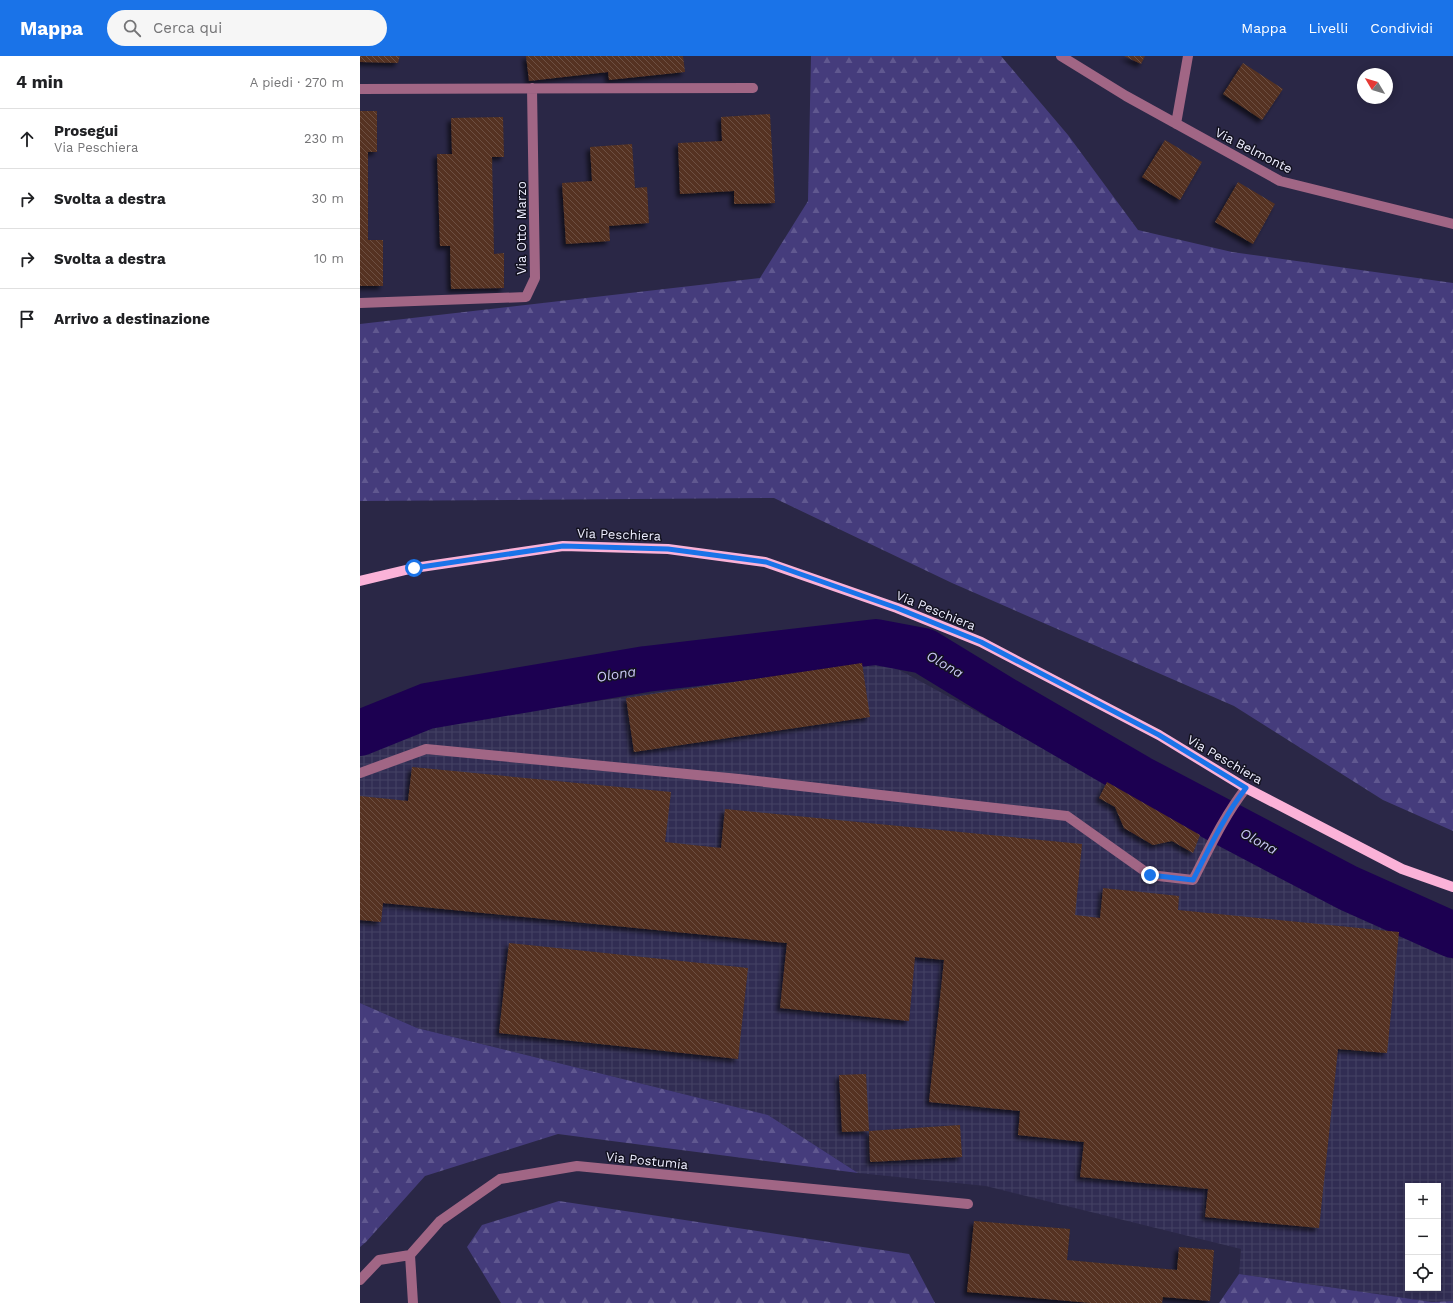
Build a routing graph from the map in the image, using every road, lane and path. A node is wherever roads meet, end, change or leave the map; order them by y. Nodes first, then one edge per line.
1 (1061, 56) edge
2 (1188, 56) edge
3 (532, 88) junction
4 (752, 88) dead end
5 (360, 89) edge
6 (1176, 124) junction
7 (1453, 224) edge
8 (360, 303) edge
9 (360, 581) edge
10 (360, 773) edge
11 (1246, 788) junction
12 (1453, 887) edge
13 (968, 1204) dead end
14 (410, 1255) junction
15 (360, 1280) edge
16 (413, 1303) edge

1 - 6 street, Via Belmonte
2 - 6 street
3 - 4 street
3 - 5 street
3 - 8 street, Via Otto Marzo
6 - 7 street, Via Belmonte
9 - 11 main road, Via Peschiera
10 - 11 street
11 - 12 main road, Via Peschiera
13 - 14 street, Via Postumia
14 - 15 street
14 - 16 street

